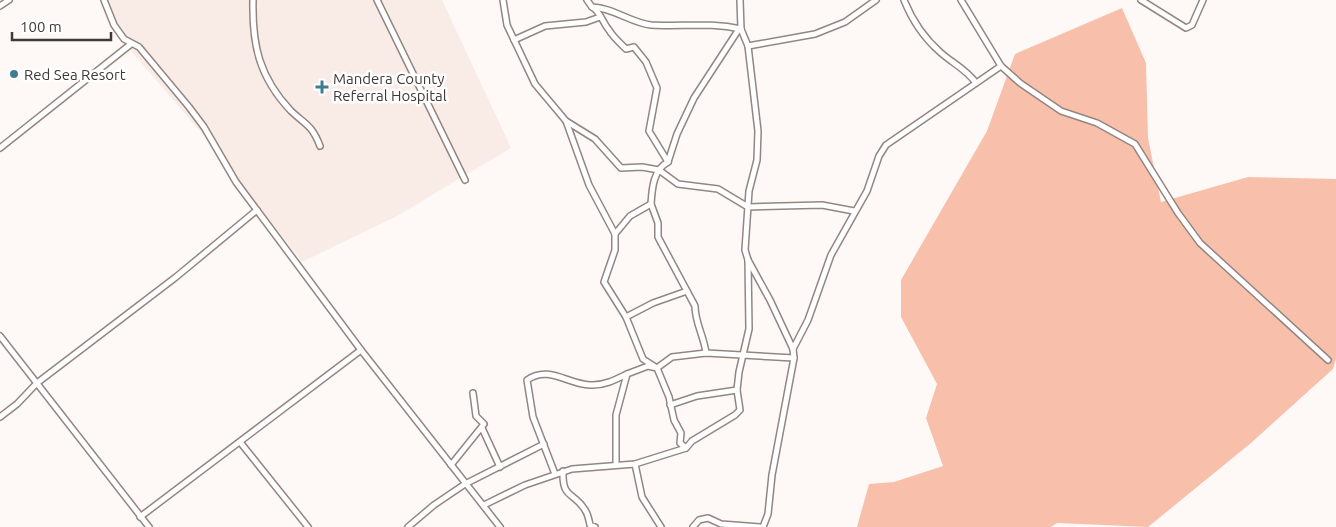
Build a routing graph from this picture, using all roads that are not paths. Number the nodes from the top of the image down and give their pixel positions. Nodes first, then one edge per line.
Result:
1 (9, 0) edge
2 (104, 0) edge
3 (253, 0) edge
4 (377, 0) edge
5 (503, 0) edge
6 (587, 0) edge
7 (740, 0) edge
8 (876, 0) edge
9 (904, 0) edge
10 (961, 0) edge
11 (1142, 0) edge
12 (1203, 0) edge
13 (0, 6) edge
14 (592, 7) junction
15 (600, 17) junction
16 (740, 29) junction
17 (514, 40) junction
18 (131, 44) junction
19 (748, 46) junction
20 (1001, 66) junction
21 (976, 83) junction
22 (566, 121) junction
23 (320, 146) dead end
24 (0, 148) edge
25 (668, 162) junction
26 (659, 170) junction
27 (465, 180) dead end
28 (651, 204) junction
29 (748, 206) junction
30 (257, 210) junction
31 (854, 211) junction
32 (615, 234) junction
33 (748, 260) junction
34 (687, 291) junction
35 (626, 317) junction
36 (0, 336) edge
37 (793, 349) junction
38 (361, 350) junction
39 (706, 352) junction
40 (743, 356) junction
41 (794, 358) junction
42 (1328, 360) dead end
43 (657, 368) junction
44 (627, 374) junction
45 (37, 383) junction
46 (737, 390) junction
47 (473, 393) dead end
48 (670, 405) junction
49 (0, 417) edge
50 (482, 428) junction
51 (240, 442) junction
52 (544, 444) junction
53 (686, 448) junction
54 (616, 464) junction
55 (635, 464) junction
56 (451, 465) junction
57 (500, 467) junction
58 (563, 471) junction
59 (556, 474) junction
60 (465, 484) junction
61 (484, 505) junction
62 (140, 517) junction
63 (149, 527) edge
64 (308, 527) edge
65 (408, 527) edge
66 (500, 527) edge
67 (595, 527) edge
68 (661, 527) edge
69 (693, 527) edge
70 (760, 527) edge
71 (763, 527) edge

1 - 13 street
2 - 18 street
3 - 23 street
4 - 27 street
5 - 17 street
6 - 14 street
7 - 16 street
8 - 19 street
9 - 21 street
10 - 20 street
11 - 12 street
14 - 15 street
14 - 16 street
15 - 17 street
15 - 25 street
16 - 19 street
16 - 25 street
17 - 22 street
18 - 24 street
18 - 30 street
19 - 29 street
20 - 21 street
20 - 42 street
21 - 31 street
22 - 26 street
22 - 32 street
25 - 26 street
26 - 28 street
26 - 29 street
28 - 32 street
28 - 34 street
29 - 31 street
29 - 33 street
30 - 38 street
30 - 45 street
31 - 37 street
32 - 35 street
33 - 37 street
33 - 40 street
34 - 35 street
34 - 39 street
35 - 43 street
36 - 45 street
37 - 41 street
38 - 51 street
38 - 56 street
39 - 40 street
39 - 43 street
40 - 41 street
40 - 46 street
41 - 71 street
43 - 44 street
43 - 48 street
44 - 52 street
44 - 54 street
45 - 49 street
45 - 62 street
46 - 48 street
46 - 53 street
47 - 50 street
48 - 53 street
50 - 56 street
50 - 57 street
51 - 62 street
51 - 64 street
52 - 57 street
52 - 59 street
53 - 55 street
54 - 55 street
54 - 58 street
55 - 68 street
56 - 60 street
57 - 60 street
58 - 59 street
58 - 67 street
59 - 61 street
60 - 61 street
60 - 65 street
61 - 66 street
62 - 63 street
69 - 70 street

